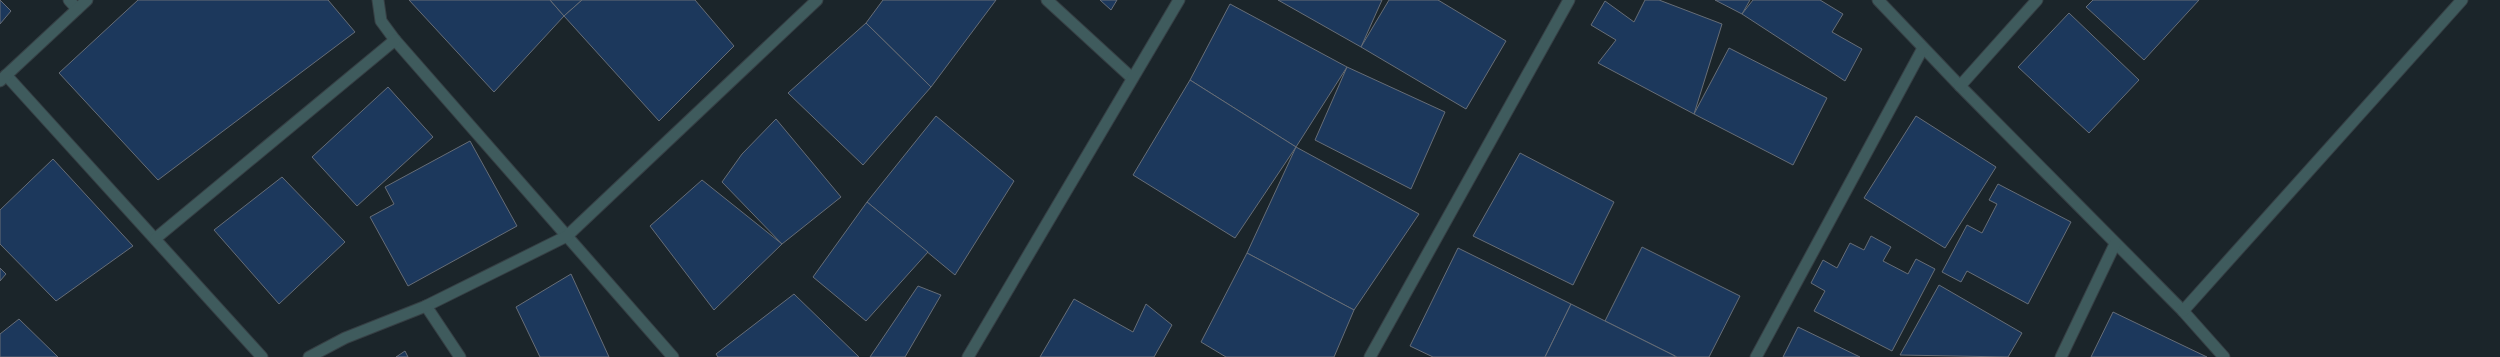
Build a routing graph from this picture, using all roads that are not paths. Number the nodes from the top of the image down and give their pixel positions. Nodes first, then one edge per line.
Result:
1 (69, 0) edge
2 (87, 0) edge
3 (378, 0) edge
4 (817, 0) edge
5 (1047, 0) edge
6 (1179, 0) edge
7 (1569, 0) edge
8 (1878, 0) edge
9 (2038, 0) edge
10 (2462, 0) edge
11 (77, 9) junction
12 (395, 40) junction
13 (1923, 48) junction
14 (3, 78) edge
15 (1132, 78) junction
16 (1960, 86) junction
17 (567, 236) junction
18 (156, 238) junction
19 (2115, 244) junction
20 (426, 306) junction
21 (2183, 311) junction
22 (262, 357) edge
23 (309, 357) edge
24 (460, 357) edge
25 (673, 357) edge
26 (968, 357) edge
27 (1370, 357) edge
28 (1756, 357) edge
29 (2061, 357) edge
30 (2224, 357) edge

1 - 11 street
2 - 11 street
3 - 12 street
4 - 17 street
5 - 15 street
6 - 15 street
7 - 27 street
8 - 13 street
9 - 16 street
10 - 21 street
11 - 14 street
12 - 17 street
12 - 18 street
13 - 16 street
13 - 28 street
14 - 18 street
15 - 26 street
16 - 19 street
17 - 20 street
17 - 25 street
18 - 22 street
19 - 21 street
19 - 29 street
20 - 23 street
20 - 24 street
21 - 30 street

